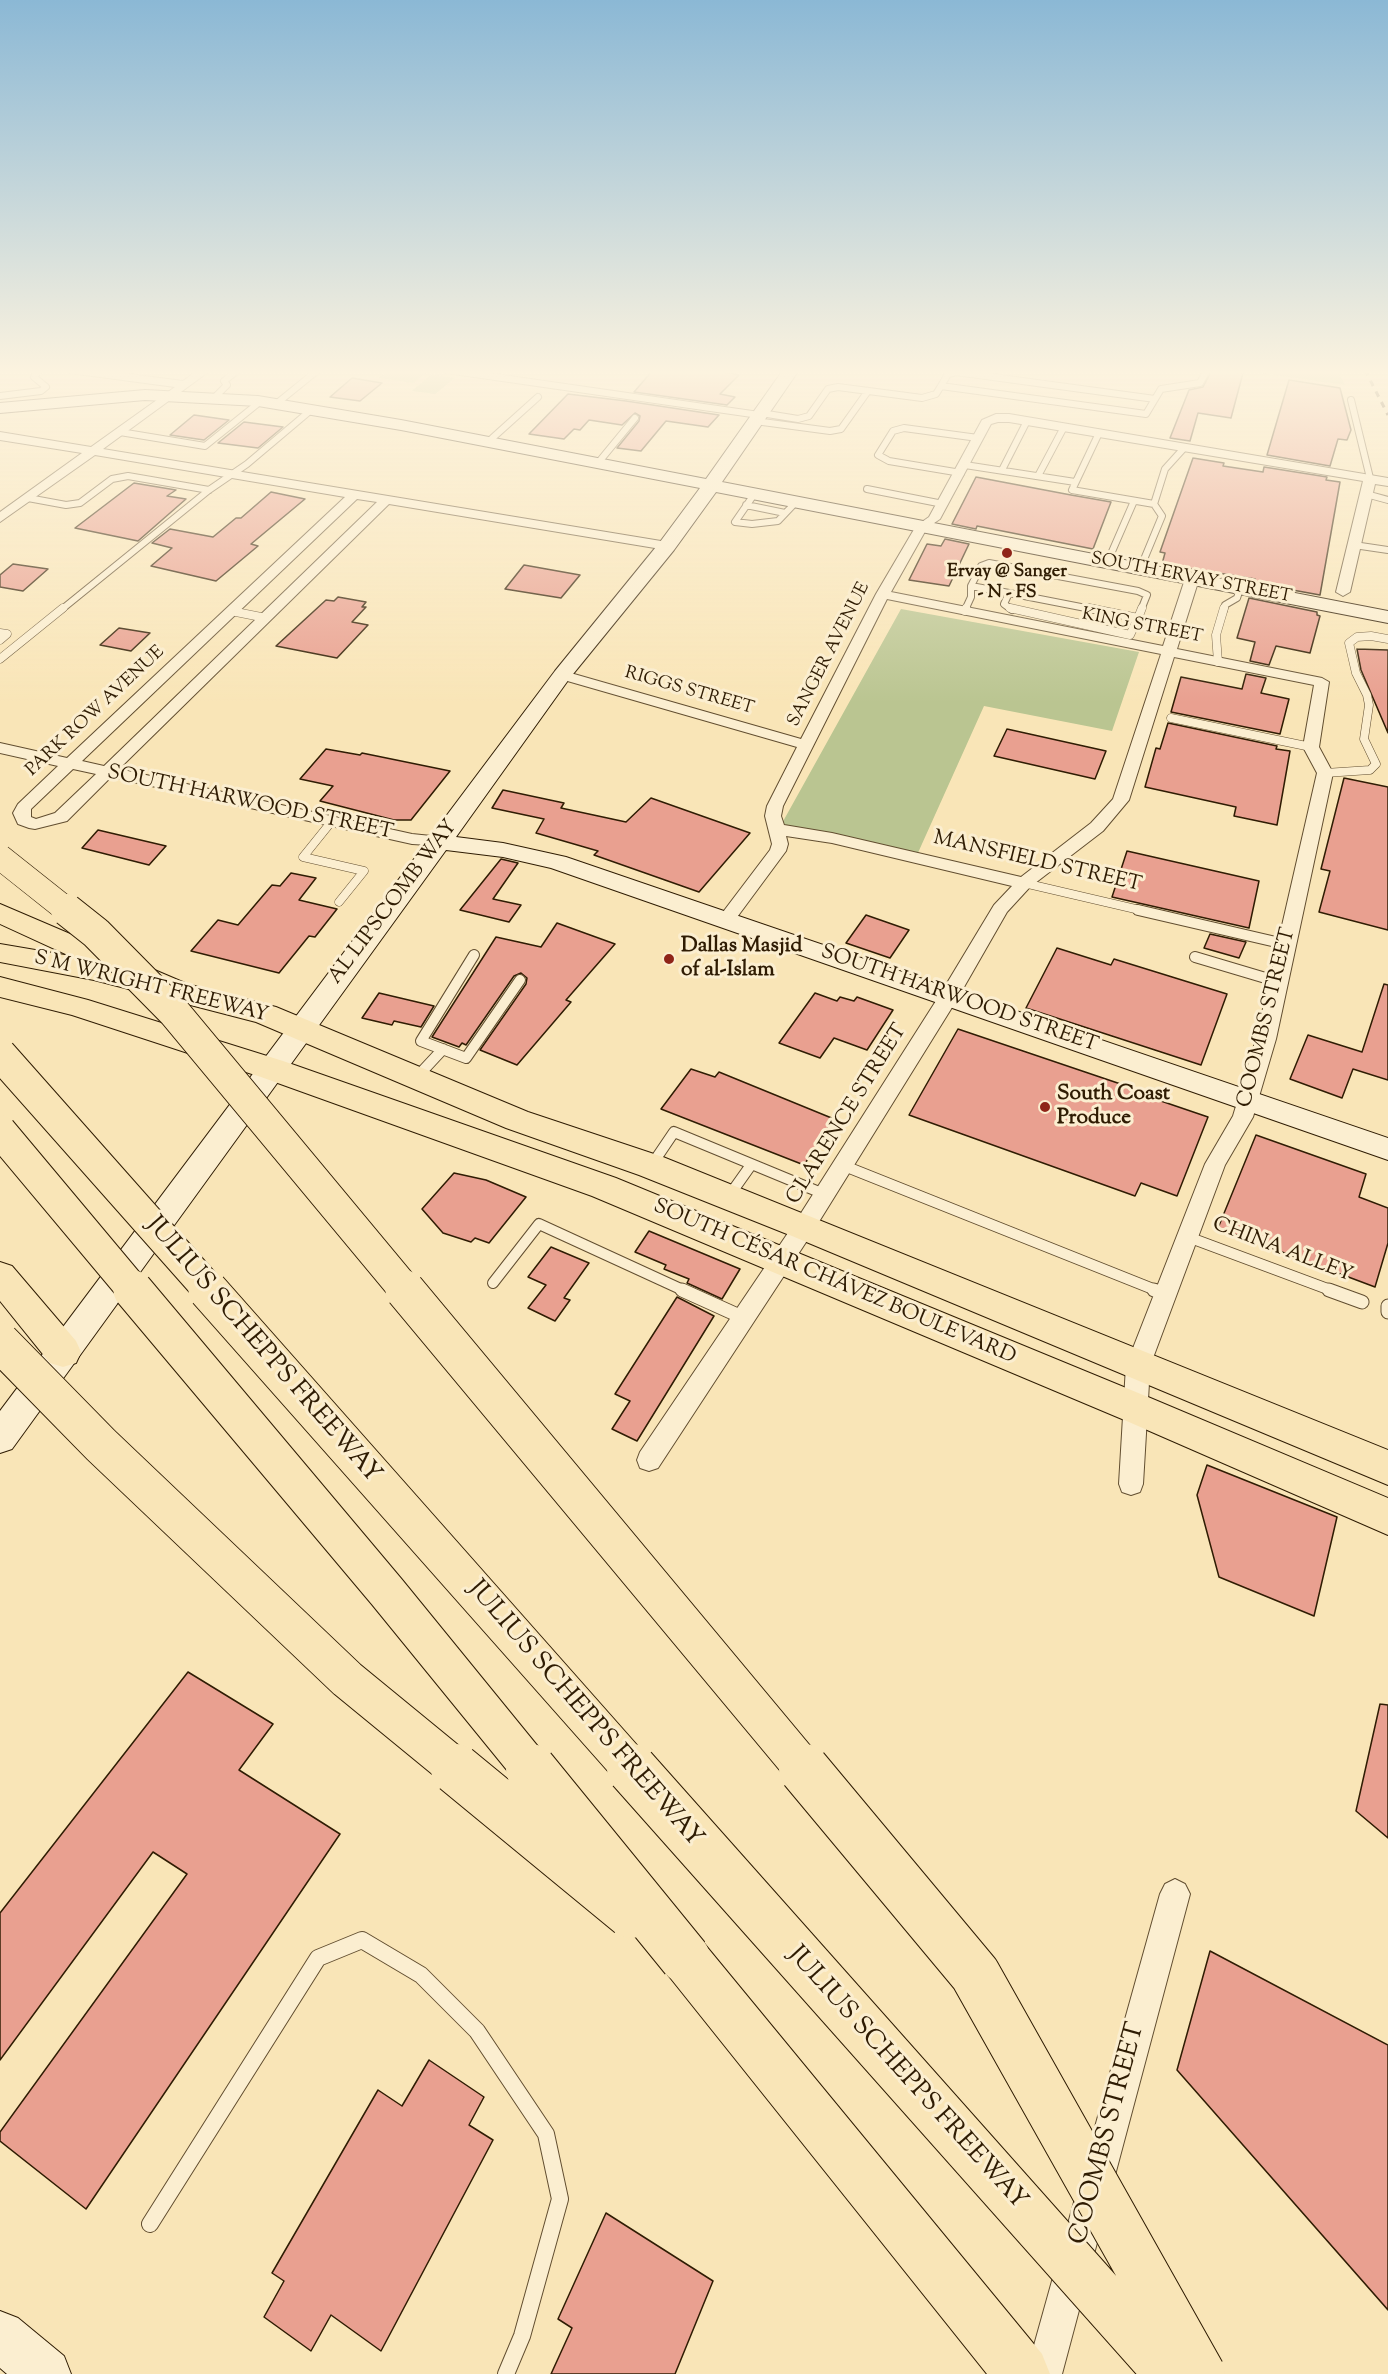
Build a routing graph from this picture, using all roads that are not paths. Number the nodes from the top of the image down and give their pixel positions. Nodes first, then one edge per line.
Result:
1 (52, 481) edge
2 (110, 481) edge
3 (156, 481) edge
4 (221, 481) edge
5 (278, 481) edge
6 (689, 481) edge
7 (714, 481) edge
8 (956, 481) edge
9 (1068, 481) edge
10 (1161, 481) edge
11 (1369, 481) edge
12 (1076, 482) joint
13 (711, 485) junction
14 (867, 489) dead end
15 (209, 490) junction
16 (355, 494) junction
17 (1366, 494) junction
18 (28, 498) junction
19 (387, 499) junction
20 (751, 499) junction
21 (1388, 500) edge
22 (1134, 501) junction
23 (943, 504) junction
24 (1154, 504) junction
25 (791, 507) junction
26 (0, 518) edge
27 (922, 526) junction
28 (1354, 545) junction
29 (667, 546) junction
30 (1388, 550) edge
31 (1107, 563) junction
32 (1140, 569) junction
33 (1192, 579) junction
34 (971, 586) junction
35 (1240, 589) junction
36 (1343, 592) dead end
37 (1009, 593) junction
38 (883, 594) junction
39 (964, 610) junction
40 (231, 611) junction
41 (1388, 617) edge
42 (266, 618) junction
43 (1138, 618) junction
44 (0, 633) edge
45 (1388, 639) edge
46 (0, 640) edge
47 (1167, 652) junction
48 (0, 659) edge
49 (1218, 662) junction
50 (562, 675) junction
51 (1171, 718) dead end
52 (806, 745) junction
53 (1311, 747) junction
54 (0, 748) edge
55 (70, 764) junction
56 (107, 772) junction
57 (1325, 773) junction
58 (332, 821) junction
59 (775, 829) junction
60 (441, 842) junction
61 (0, 857) edge
62 (1024, 883) junction
63 (339, 902) dead end
64 (0, 913) edge
65 (726, 920) junction
66 (1288, 942) junction
67 (0, 953) edge
68 (474, 955) dead end
69 (1195, 957) dead end
70 (520, 981) dead end
71 (1279, 982) junction
72 (0, 987) edge
73 (182, 993) junction
74 (949, 996) junction
75 (301, 1028) junction
76 (443, 1049) junction
77 (0, 1054) edge
78 (272, 1069) junction
79 (416, 1078) junction
80 (1247, 1100) junction
81 (0, 1131) edge
82 (1388, 1149) edge
83 (751, 1165) junction
84 (842, 1165) junction
85 (651, 1166) junction
86 (824, 1194) junction
87 (728, 1197) junction
88 (804, 1227) junction
89 (1188, 1237) junction
90 (781, 1261) junction
91 (0, 1276) edge
92 (494, 1283) dead end
93 (1165, 1294) junction
94 (1362, 1302) dead end
95 (1388, 1306) edge
96 (1388, 1312) edge
97 (744, 1318) junction
98 (0, 1342) edge
99 (63, 1352) junction
100 (1138, 1366) junction
101 (1135, 1407) junction
102 (0, 1438) edge
103 (649, 1460) dead end
104 (1388, 1468) edge
105 (1131, 1484) dead end
106 (1388, 1516) edge
107 (1175, 1894) dead end
108 (686, 1958) junction
109 (150, 2224) dead end
110 (0, 2336) edge
111 (46, 2374) edge
112 (506, 2374) edge
113 (1023, 2374) edge
114 (1044, 2374) edge
115 (1170, 2374) edge
116 (1200, 2374) edge

1 - 18 street
2 - 18 lane
3 - 15 lane
4 - 15 lane
5 - 16 street
6 - 13 main road, SOUTH ERVAY STREET
7 - 13 main road, AL LIPSCOMB WAY
8 - 23 street, SANGER AVENUE
9 - 12 lane
10 - 24 lane
11 - 17 street
12 - 22 lane
13 - 20 main road, SOUTH ERVAY STREET
13 - 29 main road, AL LIPSCOMB WAY
14 - 23 lane
15 - 48 lane
16 - 19 street
16 - 40 street, PARK ROW AVENUE
17 - 21 lane
17 - 28 street
18 - 26 street
19 - 29 street
19 - 42 street, PARK ROW AVENUE
20 - 25 main road, SOUTH ERVAY STREET
20 - 25 lane
22 - 24 lane
22 - 31 lane
23 - 27 street, SANGER AVENUE
24 - 32 lane
25 - 27 main road, SOUTH ERVAY STREET
27 - 31 main road, SOUTH ERVAY STREET
27 - 38 street, SANGER AVENUE
28 - 30 lane
28 - 36 street
29 - 50 main road, AL LIPSCOMB WAY
31 - 32 main road, SOUTH ERVAY STREET
32 - 33 main road, SOUTH ERVAY STREET
33 - 35 main road, SOUTH ERVAY STREET
33 - 47 street, CLARENCE STREET
34 - 37 lane
34 - 39 lane
34 - 43 lane
35 - 41 main road, SOUTH ERVAY STREET
35 - 49 lane
37 - 43 lane
37 - 43 lane
38 - 39 street, KING STREET
38 - 52 street, SANGER AVENUE
39 - 47 street, KING STREET
40 - 42 lane
40 - 55 street, PARK ROW AVENUE
42 - 56 street, PARK ROW AVENUE
44 - 46 lane
45 - 57 lane
47 - 49 street, KING STREET
47 - 62 street, CLARENCE STREET
49 - 53 street, KING STREET
50 - 52 street, RIGGS STREET
50 - 60 main road, AL LIPSCOMB WAY
51 - 53 lane
52 - 59 street, SANGER AVENUE
53 - 57 street
54 - 55 street, SOUTH HARWOOD STREET
55 - 56 street, SOUTH HARWOOD STREET
55 - 56 street, PARK ROW AVENUE
56 - 58 street, SOUTH HARWOOD STREET
57 - 66 street, COOMBS STREET
58 - 60 street, SOUTH HARWOOD STREET
58 - 63 lane
59 - 62 street, MANSFIELD STREET
59 - 65 street, SANGER AVENUE
60 - 65 main road, SOUTH HARWOOD STREET
60 - 75 main road, AL LIPSCOMB WAY
61 - 116 main road, bridge
62 - 66 lane, MANSFIELD STREET
62 - 74 street, CLARENCE STREET
64 - 73 main road
65 - 74 main road, SOUTH HARWOOD STREET
66 - 71 street, COOMBS STREET
67 - 73 main road, S M WRIGHT FREEWAY
68 - 76 lane
69 - 71 lane
70 - 76 lane
71 - 80 street, COOMBS STREET
72 - 78 main road, S M WRIGHT FREEWAY
73 - 75 main road, S M WRIGHT FREEWAY
74 - 80 main road, SOUTH HARWOOD STREET
74 - 84 street, CLARENCE STREET
75 - 78 main road, AL LIPSCOMB WAY
75 - 79 main road, SOUTH CÉSAR CHÁVEZ BOULEVARD
76 - 79 lane
77 - 115 main road, JULIUS SCHEPPS FREEWAY, bridge
78 - 90 main road, SOUTH CÉSAR CHÁVEZ BOULEVARD
78 - 99 main road, AL LIPSCOMB WAY
79 - 85 main road, SOUTH CÉSAR CHÁVEZ BOULEVARD
80 - 82 main road, SOUTH HARWOOD STREET
80 - 89 street, COOMBS STREET
81 - 108 main road, bridge
83 - 85 lane
83 - 86 lane
83 - 87 lane
84 - 86 street, CLARENCE STREET
84 - 93 lane
85 - 87 main road, SOUTH CÉSAR CHÁVEZ BOULEVARD
86 - 88 street, CLARENCE STREET
87 - 88 main road, SOUTH CÉSAR CHÁVEZ BOULEVARD
88 - 90 street, CLARENCE STREET
88 - 100 main road, SOUTH CÉSAR CHÁVEZ BOULEVARD
89 - 93 street, COOMBS STREET
89 - 94 lane, CHINA ALLEY
90 - 97 street, CLARENCE STREET
90 - 101 main road, SOUTH CÉSAR CHÁVEZ BOULEVARD
91 - 99 main road
92 - 97 lane
93 - 100 street, COOMBS STREET
95 - 96 lane
97 - 103 street, CLARENCE STREET
98 - 108 main road, bridge
99 - 102 main road, AL LIPSCOMB WAY
100 - 101 street, COOMBS STREET
100 - 104 main road, SOUTH CÉSAR CHÁVEZ BOULEVARD
101 - 105 street, COOMBS STREET
101 - 106 main road, SOUTH CÉSAR CHÁVEZ BOULEVARD
107 - 114 street, COOMBS STREET
108 - 113 main road
109 - 112 lane
110 - 111 main road

